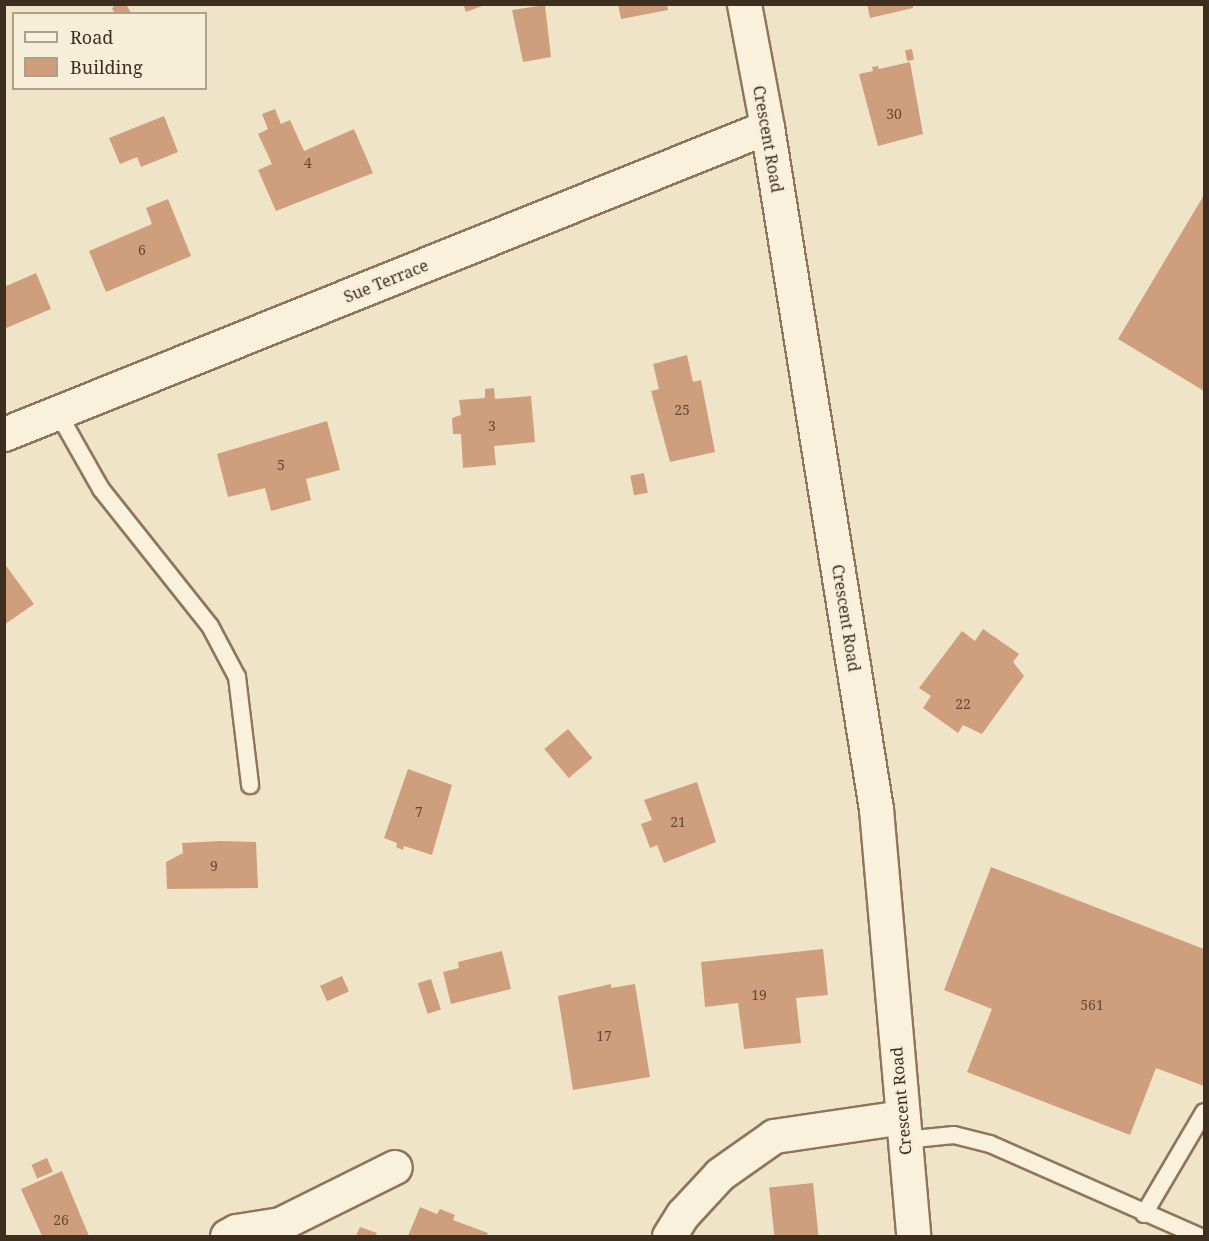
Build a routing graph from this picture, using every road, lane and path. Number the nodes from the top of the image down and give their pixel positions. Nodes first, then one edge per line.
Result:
1 (744, 4) edge
2 (767, 127) junction
3 (58, 413) junction
4 (4, 434) edge
5 (250, 785) dead end
6 (1204, 1112) edge
7 (904, 1128) junction
8 (394, 1167) dead end
9 (1144, 1214) junction
10 (278, 1230) edge
11 (227, 1236) edge
12 (669, 1236) edge
13 (913, 1236) edge
14 (1199, 1236) edge

1 - 2 street, Crescent Road
2 - 3 street, Sue Terrace
2 - 7 street, Crescent Road
3 - 4 street, Sue Terrace
3 - 5 lane
6 - 9 lane
7 - 9 lane
7 - 12 street
7 - 13 street, Crescent Road
8 - 10 street
9 - 14 lane
10 - 11 street

